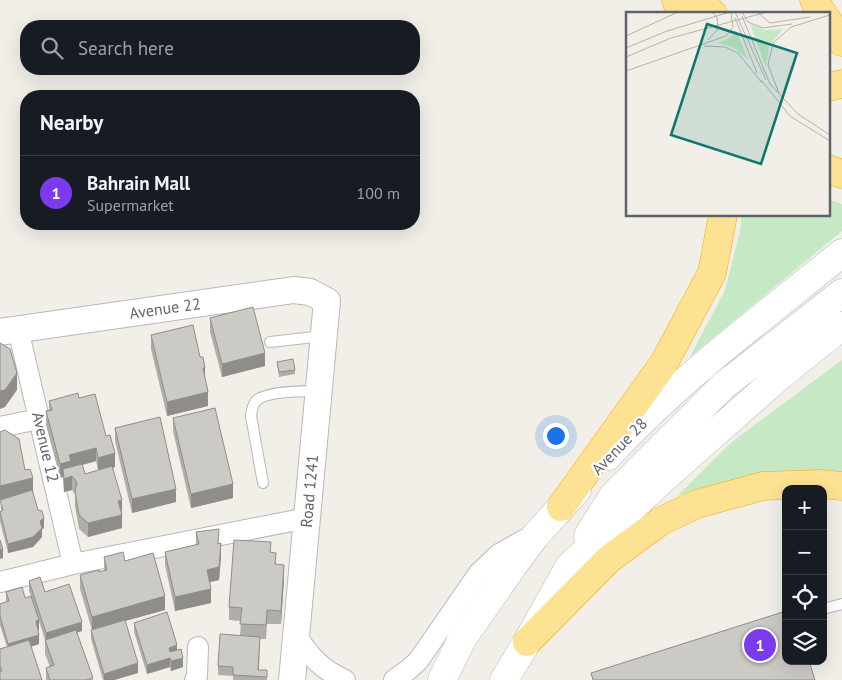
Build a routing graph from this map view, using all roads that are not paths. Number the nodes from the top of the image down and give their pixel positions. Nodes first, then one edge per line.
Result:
1 (676, 0) edge
2 (687, 0) edge
3 (699, 0) edge
4 (814, 0) edge
5 (680, 12) edge
6 (695, 12) edge
7 (711, 12) edge
8 (822, 12) edge
9 (830, 24) edge
10 (842, 42) edge
11 (830, 170) edge
12 (842, 174) edge
13 (723, 216) edge
14 (842, 253) edge
15 (842, 293) edge
16 (327, 301) joint
17 (842, 326) edge
18 (9, 330) edge
19 (324, 336) junction
20 (270, 342) dead end
21 (319, 390) junction
22 (39, 418) junction
23 (0, 427) edge
24 (264, 483) dead end
25 (842, 486) edge
26 (561, 507) junction
27 (307, 518) junction
28 (536, 535) junction
29 (73, 564) junction
30 (569, 567) junction
31 (0, 582) edge
32 (842, 604) edge
33 (827, 608) edge
34 (296, 634) junction
35 (528, 642) junction
36 (198, 647) dead end
37 (196, 680) edge
38 (292, 680) edge
39 (345, 680) edge
40 (394, 680) edge
41 (442, 680) edge
42 (504, 680) edge

1 - 5 highway
2 - 6 highway
3 - 7 highway
4 - 8 highway
9 - 10 highway
11 - 12 highway
13 - 26 highway
14 - 26 main road, Avenue 28
15 - 30 main road
16 - 18 street, Avenue 22
16 - 19 street, Road 1241
17 - 30 main road
18 - 22 street, Avenue 12
19 - 20 lane
19 - 21 street, Road 1241
21 - 24 lane
21 - 27 street, Road 1241
22 - 23 street
22 - 29 street, Avenue 12
25 - 35 highway
26 - 28 main road, Avenue 28
27 - 29 street
27 - 34 street, Road 1241
28 - 40 street
28 - 41 main road, Avenue 28
29 - 31 street
30 - 35 main road
32 - 33 lane
34 - 38 street, Road 1241
34 - 39 street
35 - 42 main road
36 - 37 street

